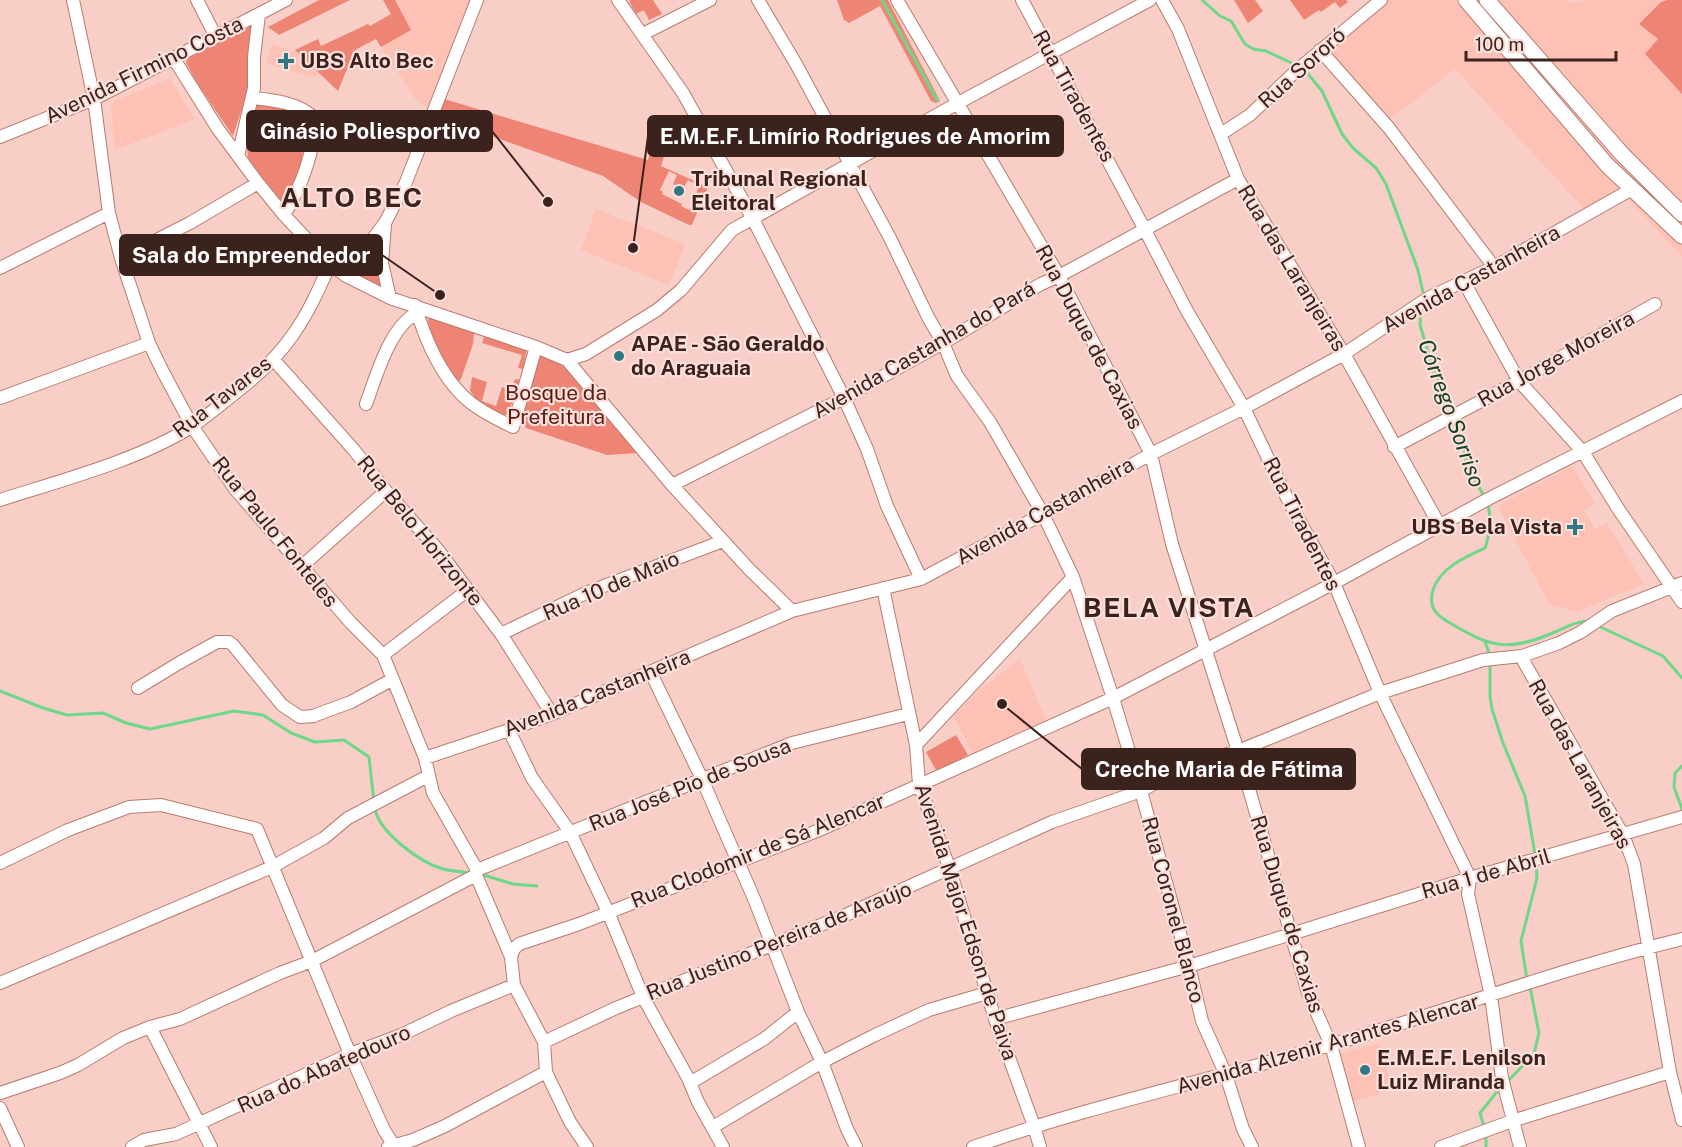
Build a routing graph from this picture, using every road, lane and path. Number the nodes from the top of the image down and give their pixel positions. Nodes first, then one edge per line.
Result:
1 (73, 0) edge
2 (196, 0) edge
3 (286, 0) edge
4 (477, 0) edge
5 (618, 0) edge
6 (710, 0) edge
7 (758, 0) edge
8 (897, 0) edge
9 (1022, 0) edge
10 (1150, 0) edge
11 (1162, 0) edge
12 (1381, 0) edge
13 (1466, 0) edge
14 (1487, 0) edge
15 (259, 14) junction
16 (643, 34) junction
17 (216, 37) junction
18 (1320, 50) junction
19 (1049, 53) junction
20 (174, 59) junction
21 (253, 98) junction
22 (94, 99) junction
23 (958, 103) junction
24 (1221, 134) junction
25 (0, 137) edge
26 (238, 156) junction
27 (850, 164) junction
28 (1238, 180) junction
29 (258, 183) junction
30 (1632, 189) junction
31 (109, 213) junction
32 (1682, 214) edge
33 (284, 215) junction
34 (753, 219) junction
35 (386, 220) junction
36 (1145, 230) junction
37 (1682, 236) edge
38 (121, 258) junction
39 (330, 264) junction
40 (1494, 267) junction
41 (0, 268) edge
42 (346, 276) junction
43 (1059, 276) junction
44 (1464, 282) junction
45 (390, 298) junction
46 (1654, 304) dead end
47 (416, 309) junction
48 (149, 343) junction
49 (943, 343) junction
50 (536, 347) junction
51 (1344, 354) junction
52 (273, 359) junction
53 (567, 360) junction
54 (1519, 381) junction
55 (0, 398) edge
56 (844, 398) junction
57 (1682, 401) edge
58 (366, 404) dead end
59 (1244, 408) junction
60 (192, 426) junction
61 (1394, 447) junction
62 (1583, 452) junction
63 (1150, 454) junction
64 (672, 485) junction
65 (386, 491) junction
66 (0, 500) edge
67 (1043, 514) junction
68 (1440, 526) junction
69 (723, 541) junction
70 (301, 567) junction
71 (1073, 578) junction
72 (921, 579) junction
73 (1334, 583) junction
74 (1677, 585) edge
75 (883, 588) junction
76 (468, 590) junction
77 (1682, 602) edge
78 (792, 611) junction
79 (501, 634) junction
80 (1207, 649) junction
81 (383, 655) junction
82 (1522, 656) junction
83 (651, 673) junction
84 (393, 679) junction
85 (138, 688) dead end
86 (1380, 693) junction
87 (1113, 698) junction
88 (552, 714) junction
89 (908, 714) junction
90 (509, 730) junction
91 (916, 745) junction
92 (1238, 751) junction
93 (425, 758) junction
94 (428, 776) junction
95 (702, 779) junction
96 (919, 784) junction
97 (1141, 791) junction
98 (1680, 818) edge
99 (570, 832) junction
100 (1623, 835) junction
101 (738, 861) junction
102 (0, 863) edge
103 (272, 867) junction
104 (950, 870) junction
105 (477, 873) junction
106 (1470, 878) junction
107 (608, 912) junction
108 (1292, 933) junction
109 (1682, 939) edge
110 (771, 944) junction
111 (1648, 947) junction
112 (511, 957) junction
113 (312, 961) junction
114 (1189, 966) junction
115 (0, 983) edge
116 (514, 985) junction
117 (987, 993) junction
118 (1491, 996) junction
119 (643, 997) junction
120 (798, 1012) junction
121 (995, 1019) junction
122 (150, 1027) junction
123 (544, 1042) junction
124 (1331, 1045) junction
125 (350, 1054) junction
126 (822, 1062) junction
127 (546, 1072) junction
128 (1670, 1072) junction
129 (1226, 1075) junction
130 (690, 1083) junction
131 (0, 1093) edge
132 (0, 1108) edge
133 (1682, 1120) edge
134 (1512, 1121) junction
135 (200, 1124) junction
136 (1034, 1126) junction
137 (713, 1127) junction
138 (391, 1146) edge
139 (18, 1147) edge
140 (132, 1147) edge
141 (211, 1147) edge
142 (587, 1147) edge
143 (723, 1147) edge
144 (856, 1147) edge
145 (973, 1147) edge
146 (1040, 1147) edge
147 (1251, 1147) edge
148 (1359, 1147) edge
149 (1441, 1147) edge
150 (1520, 1147) edge

1 - 22 street, Rua Paulo Fonteles
2 - 17 street
3 - 15 street, Avenida Firmino Costa
4 - 35 street
5 - 16 street
6 - 16 street
7 - 27 street, Rua Coronel Blanco
8 - 23 street, Rua Duque de Caxias
9 - 19 street, Rua Tiradentes
10 - 19 street
11 - 24 street, Rua das Laranjeiras
12 - 18 street, Rua Sororó
13 - 30 main road
14 - 32 main road
15 - 17 street, Avenida Firmino Costa
15 - 21 street
16 - 34 street
17 - 20 street, Avenida Firmino Costa
18 - 24 street, Rua Sororó
18 - 40 street
19 - 23 street
19 - 36 street, Rua Tiradentes
20 - 22 street, Avenida Firmino Costa
20 - 26 street
21 - 26 street
21 - 33 street
22 - 25 street, Avenida Firmino Costa
22 - 31 street, Rua Paulo Fonteles
23 - 27 street
23 - 43 street, Rua Duque de Caxias
24 - 28 street, Rua das Laranjeiras
26 - 29 street
27 - 34 street
27 - 49 street, Rua Coronel Blanco
28 - 36 street, Avenida Castanha do Pará
28 - 51 street, Rua das Laranjeiras
29 - 33 street
29 - 38 street
30 - 37 main road
30 - 40 street, Avenida Castanheira
31 - 38 street, Rua Paulo Fonteles
31 - 41 street
33 - 39 street
34 - 53 street
34 - 56 street
35 - 42 street
35 - 45 street
36 - 43 street, Avenida Castanha do Pará
36 - 59 street, Rua Tiradentes
38 - 48 street, Rua Paulo Fonteles
39 - 42 street
39 - 52 street, Rua Tavares
40 - 44 street, Avenida Castanheira
42 - 45 street
43 - 49 street, Avenida Castanha do Pará
43 - 63 street, Rua Duque de Caxias
44 - 51 street, Avenida Castanheira
44 - 54 street
45 - 47 street
46 - 54 street, Rua Jorge Moreira
47 - 50 street
47 - 50 street
47 - 58 street
48 - 55 street
48 - 60 street, Rua Paulo Fonteles
49 - 56 street, Avenida Castanha do Pará
49 - 67 street, Rua Coronel Blanco
50 - 53 street
51 - 59 street, Avenida Castanheira
51 - 61 street, Rua das Laranjeiras
52 - 60 street, Rua Tavares
52 - 65 street, Rua Belo Horizonte
53 - 64 street
54 - 61 street, Rua Jorge Moreira
54 - 62 street
56 - 64 street, Avenida Castanha do Pará
56 - 72 street
57 - 62 street, Rua Clodomir de Sá Alencar
59 - 63 street, Avenida Castanheira
59 - 73 street, Rua Tiradentes
60 - 66 street, Rua Tavares
60 - 70 street, Rua Paulo Fonteles
61 - 68 street, Rua das Laranjeiras
62 - 68 street, Rua Clodomir de Sá Alencar
62 - 74 street
63 - 67 street, Avenida Castanheira
63 - 80 street, Rua Duque de Caxias
64 - 69 street
65 - 70 street
65 - 76 street, Rua Belo Horizonte
67 - 71 street, Rua Coronel Blanco
67 - 72 street, Avenida Castanheira
68 - 73 street, Rua Clodomir de Sá Alencar
69 - 78 street
69 - 79 street, Rua 10 de Maio
70 - 81 street, Rua Paulo Fonteles
71 - 87 street, Rua Coronel Blanco
71 - 91 street
72 - 75 street, Avenida Castanheira
73 - 80 street, Rua Clodomir de Sá Alencar
73 - 86 street, Rua Tiradentes
74 - 77 street
74 - 82 street, Rua Justino Pereira de Araújo
75 - 78 street, Avenida Castanheira
75 - 89 street, Avenida Major Edson de Paiva
76 - 79 street, Rua Belo Horizonte
76 - 81 street
78 - 83 street, Avenida Castanheira
79 - 88 street, Rua Belo Horizonte
80 - 87 street, Rua Clodomir de Sá Alencar
80 - 92 street, Rua Duque de Caxias
81 - 84 street, Rua Paulo Fonteles
82 - 86 street, Rua Justino Pereira de Araújo
82 - 100 street, Rua das Laranjeiras
83 - 88 street, Avenida Castanheira
83 - 95 street
84 - 85 street
84 - 93 street, Rua Paulo Fonteles
86 - 92 street, Rua Justino Pereira de Araújo
86 - 106 street, Rua Tiradentes
87 - 96 street, Rua Clodomir de Sá Alencar
87 - 97 street, Rua Coronel Blanco
88 - 90 street, Avenida Castanheira
89 - 91 street, Avenida Major Edson de Paiva
89 - 95 street, Rua José Pio de Sousa
90 - 93 street, Avenida Castanheira
90 - 99 street
91 - 96 street, Avenida Major Edson de Paiva
92 - 97 street, Rua Justino Pereira de Araújo
92 - 108 street, Rua Duque de Caxias
93 - 94 street, Rua Paulo Fonteles
94 - 103 street
94 - 105 street, Rua Paulo Fonteles
95 - 99 street, Rua José Pio de Sousa
95 - 101 street
96 - 101 street, Rua Clodomir de Sá Alencar
96 - 104 street, Avenida Major Edson de Paiva
97 - 104 street, Rua Justino Pereira de Araújo
97 - 114 street, Rua Coronel Blanco
98 - 100 street, Rua 1 de Abril
99 - 105 street, Rua José Pio de Sousa
99 - 107 street
100 - 106 street, Rua 1 de Abril
100 - 111 street, Rua das Laranjeiras
101 - 107 street, Rua Clodomir de Sá Alencar
101 - 110 street
102 - 103 street
103 - 113 street
103 - 115 street
104 - 110 street, Rua Justino Pereira de Araújo
104 - 117 street, Avenida Major Edson de Paiva
105 - 112 street, Rua Paulo Fonteles
105 - 113 street, Rua José Pio de Sousa
106 - 108 street, Rua 1 de Abril
106 - 118 street, Rua Tiradentes
107 - 112 street, Rua Clodomir de Sá Alencar
107 - 119 street
108 - 114 street, Rua 1 de Abril
108 - 124 street, Rua Duque de Caxias
109 - 111 street, Avenida Alzenir Arantes Alencar
110 - 119 street, Rua Justino Pereira de Araújo
110 - 120 street
111 - 118 street, Avenida Alzenir Arantes Alencar
111 - 128 street, Rua das Laranjeiras
112 - 116 street
113 - 122 street, Rua José Pio de Sousa
113 - 125 street
114 - 121 street, Rua 1 de Abril
114 - 129 street, Rua Coronel Blanco
116 - 123 street
116 - 125 street, Rua do Abatedouro
117 - 121 street, Avenida Major Edson de Paiva
117 - 126 street
118 - 124 street, Avenida Alzenir Arantes Alencar
118 - 134 street, Rua Tiradentes
119 - 123 street, Rua Justino Pereira de Araújo
119 - 130 street
120 - 126 street
120 - 130 street
121 - 136 street, Avenida Major Edson de Paiva
122 - 131 street, Rua José Pio de Sousa
122 - 135 street
123 - 127 street
124 - 129 street, Avenida Alzenir Arantes Alencar
124 - 148 street, Rua Duque de Caxias
125 - 135 street, Rua do Abatedouro
125 - 138 street
126 - 137 street
126 - 144 street
127 - 138 street
127 - 142 street
128 - 133 street, Rua das Laranjeiras
128 - 134 street
129 - 136 street, Avenida Alzenir Arantes Alencar
129 - 147 street, Rua Coronel Blanco
130 - 137 street
132 - 139 street
134 - 149 street
134 - 150 street
135 - 140 street, Rua do Abatedouro
135 - 141 street
136 - 145 street, Avenida Alzenir Arantes Alencar
136 - 146 street, Avenida Major Edson de Paiva
137 - 143 street

